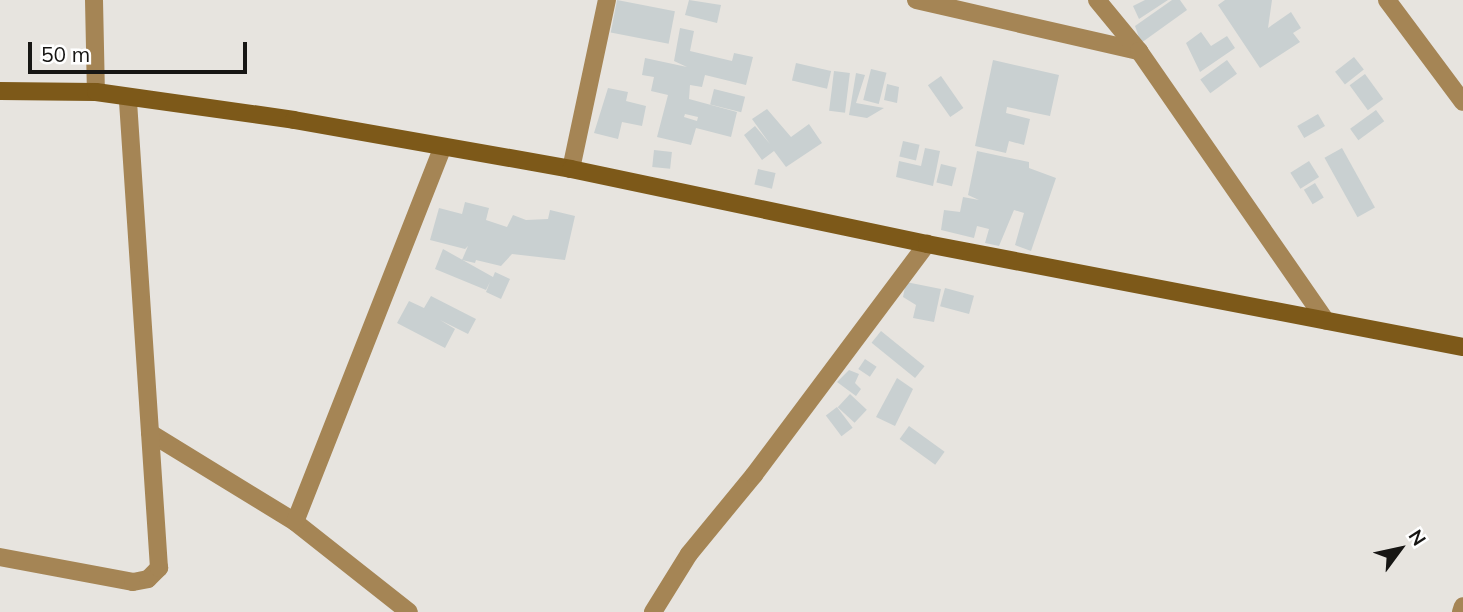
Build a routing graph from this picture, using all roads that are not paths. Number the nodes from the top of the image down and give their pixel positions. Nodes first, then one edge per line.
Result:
1 (94, 0) edge
2 (607, 0) edge
3 (916, 0) edge
4 (1097, 0) edge
5 (1387, 0) edge
6 (1139, 51) junction
7 (1458, 81) edge
8 (0, 91) edge
9 (96, 92) junction
10 (128, 97) junction
11 (1463, 102) edge
12 (442, 149) junction
13 (571, 169) junction
14 (928, 244) junction
15 (1326, 321) junction
16 (1463, 347) edge
17 (150, 433) junction
18 (295, 522) junction
19 (0, 557) edge
20 (1463, 606) edge
21 (409, 612) edge
22 (653, 612) edge
23 (1461, 612) edge

1 - 9 street
2 - 13 street
3 - 6 street
4 - 6 street
5 - 7 street
6 - 15 street
7 - 11 street
8 - 9 street
9 - 10 street
10 - 12 street
10 - 17 street
12 - 13 street
12 - 18 street
13 - 14 street
14 - 15 street
14 - 22 street
15 - 16 street
17 - 18 street
17 - 19 street
18 - 21 street
20 - 23 street

